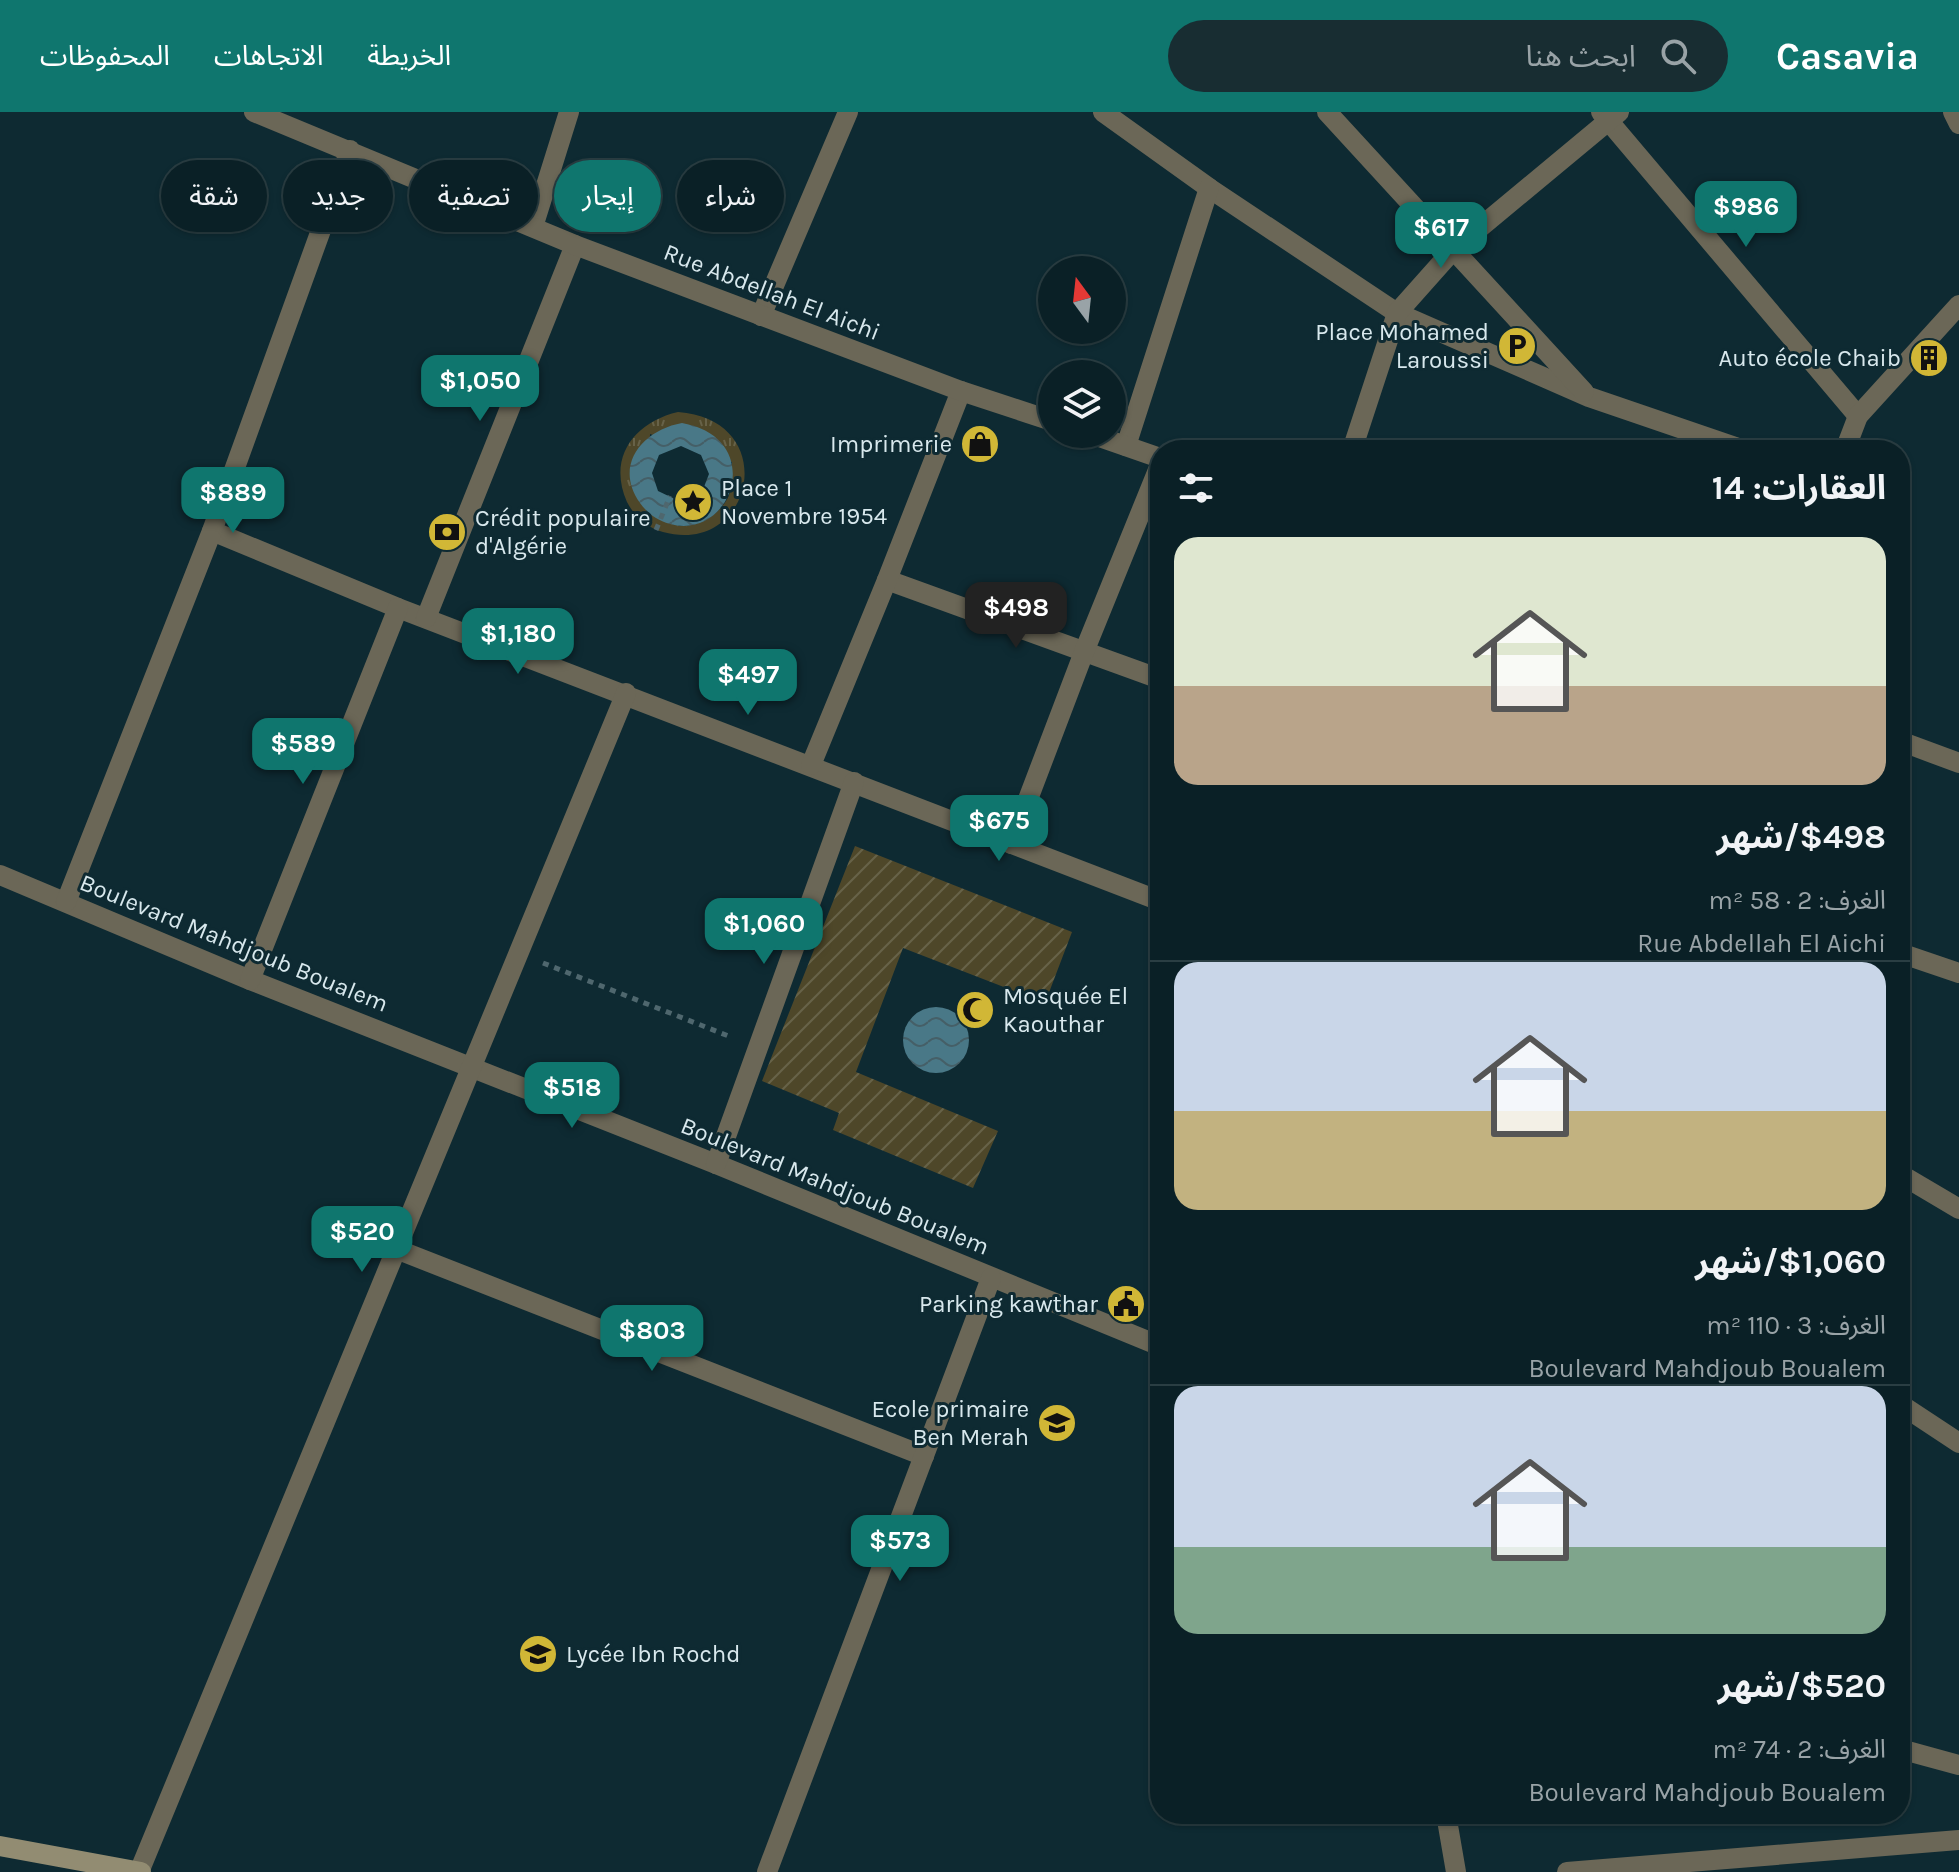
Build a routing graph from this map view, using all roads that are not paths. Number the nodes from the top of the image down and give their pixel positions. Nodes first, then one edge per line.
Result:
1 (254, 112) edge
2 (569, 112) edge
3 (848, 112) edge
4 (1103, 112) edge
5 (1327, 112) edge
6 (1953, 112) edge
7 (1609, 115) edge
8 (1959, 124) edge
9 (350, 150) junction
10 (409, 175) edge
11 (1209, 188) junction
12 (538, 211) edge
13 (538, 229) edge
14 (575, 245) junction
15 (1453, 250) junction
16 (1959, 305) edge
17 (1397, 313) junction
18 (761, 316) junction
19 (961, 391) junction
20 (1589, 397) junction
21 (1038, 416) edge
22 (1858, 416) junction
23 (1355, 440) edge
24 (1715, 440) edge
25 (1849, 440) edge
26 (1126, 446) joint
27 (1150, 454) edge
28 (1150, 490) edge
29 (212, 531) junction
30 (887, 580) junction
31 (398, 608) junction
32 (426, 618) junction
33 (1084, 652) junction
34 (1150, 675) edge
35 (626, 693) junction
36 (1910, 745) edge
37 (1959, 763) edge
38 (811, 765) junction
39 (854, 782) junction
40 (1011, 844) junction
41 (0, 875) edge
42 (1150, 897) edge
43 (66, 902) junction
44 (1910, 956) edge
45 (1959, 973) edge
46 (250, 980) junction
47 (472, 1067) junction
48 (716, 1164) junction
49 (1910, 1180) edge
50 (1959, 1209) edge
51 (396, 1249) junction
52 (991, 1278) junction
53 (1150, 1342) edge
54 (1910, 1411) edge
55 (1959, 1443) edge
56 (924, 1456) junction
57 (1910, 1752) edge
58 (1959, 1765) edge
59 (1448, 1824) edge
60 (1959, 1840) edge
61 (0, 1846) edge
62 (140, 1872) edge
63 (767, 1872) edge
64 (1456, 1872) edge
65 (1567, 1872) edge

1 - 9 street, Rue Abdellah El Aichi
2 - 12 street
3 - 18 street
4 - 11 street
5 - 15 street
6 - 8 street
7 - 15 street
7 - 22 street
9 - 10 street, Rue Abdellah El Aichi
9 - 29 street
11 - 17 street
11 - 26 street
13 - 14 street, Rue Abdellah El Aichi
14 - 18 street, Rue Abdellah El Aichi
14 - 32 street
15 - 17 street
15 - 20 street
16 - 22 street
17 - 20 street
17 - 23 street
18 - 19 street, Rue Abdellah El Aichi
19 - 21 street, Rue Abdellah El Aichi
19 - 30 street
20 - 24 street
22 - 25 street
26 - 27 street
28 - 33 street
29 - 31 street
29 - 43 street
30 - 33 street
30 - 38 street
31 - 32 street
31 - 46 street
32 - 35 street
33 - 34 street
33 - 40 street
35 - 38 street
35 - 47 street
36 - 37 street
38 - 39 street
39 - 40 street
39 - 48 street
40 - 42 street
41 - 43 street, Boulevard Mahdjoub Boualem
43 - 46 street, Boulevard Mahdjoub Boualem
44 - 45 street
46 - 47 street, Boulevard Mahdjoub Boualem
47 - 48 street, Boulevard Mahdjoub Boualem
47 - 51 street
48 - 52 street, Boulevard Mahdjoub Boualem
49 - 50 street
51 - 56 street
51 - 62 street
52 - 53 street, Boulevard Mahdjoub Boualem
52 - 56 street
54 - 55 street
56 - 63 street
57 - 58 street
59 - 64 street
60 - 65 street
61 - 62 main road

